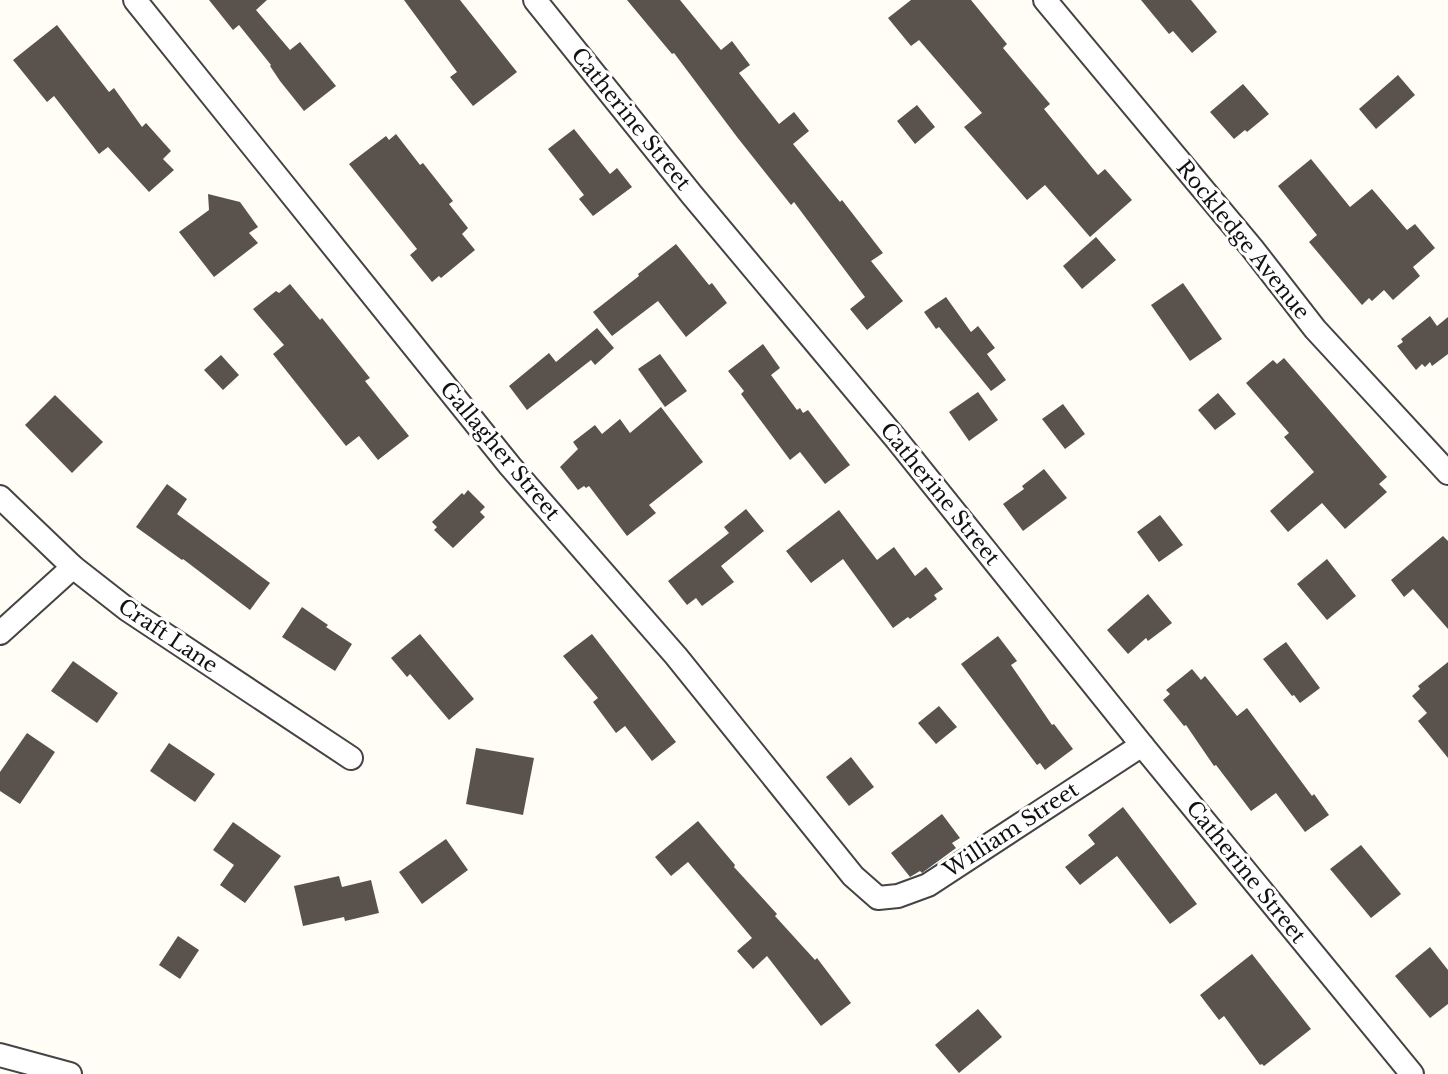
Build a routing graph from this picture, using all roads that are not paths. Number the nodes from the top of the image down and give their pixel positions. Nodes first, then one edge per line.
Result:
1 (135, 0) edge
2 (535, 0) edge
3 (1045, 0) edge
4 (1448, 473) edge
5 (0, 497) edge
6 (73, 567) junction
7 (0, 633) edge
8 (1142, 745) junction
9 (351, 758) dead end
10 (874, 895) joint
11 (0, 1055) edge
12 (70, 1074) edge
13 (1412, 1074) edge

1 - 10 street, Gallagher Street
2 - 8 street, Catherine Street
3 - 4 street, Rockledge Avenue
5 - 6 street, Craft Lane
6 - 7 street
6 - 9 street, Craft Lane
8 - 10 street, William Street
8 - 13 street, Catherine Street
11 - 12 street

